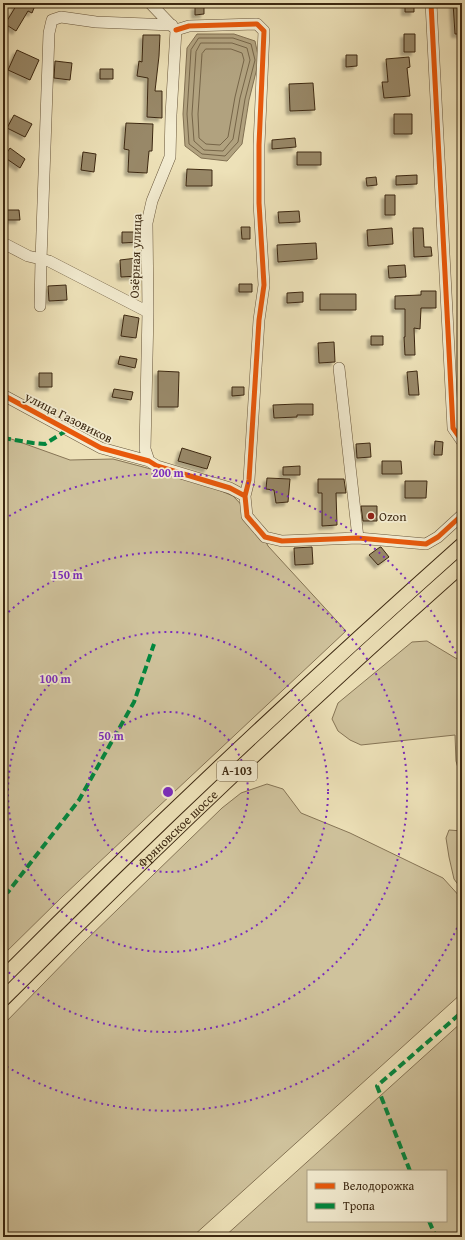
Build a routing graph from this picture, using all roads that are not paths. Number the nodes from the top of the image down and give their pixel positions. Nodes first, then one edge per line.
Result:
1 (150, 3) edge
2 (431, 3) edge
3 (161, 7) edge
4 (174, 28) junction
5 (3, 243) edge
6 (40, 260) junction
7 (40, 306) dead end
8 (148, 312) junction
9 (339, 368) dead end
10 (3, 395) edge
11 (462, 441) edge
12 (149, 461) junction
13 (245, 496) junction
14 (462, 516) edge
15 (358, 538) junction
16 (462, 545) edge
17 (462, 565) edge
18 (3, 978) edge
19 (3, 999) edge

1 - 3 street
2 - 11 street
3 - 4 street
4 - 6 street
4 - 8 street, Озёрная улица
4 - 13 street
5 - 6 street
6 - 7 street
6 - 8 street
8 - 12 street, Озёрная улица
9 - 15 street
10 - 12 street, улица Газовиков
12 - 13 street, улица Газовиков
13 - 15 street
14 - 15 street
16 - 18 main road, Фряновское шоссе / А-103
17 - 19 main road, Фряновское шоссе / А-103

